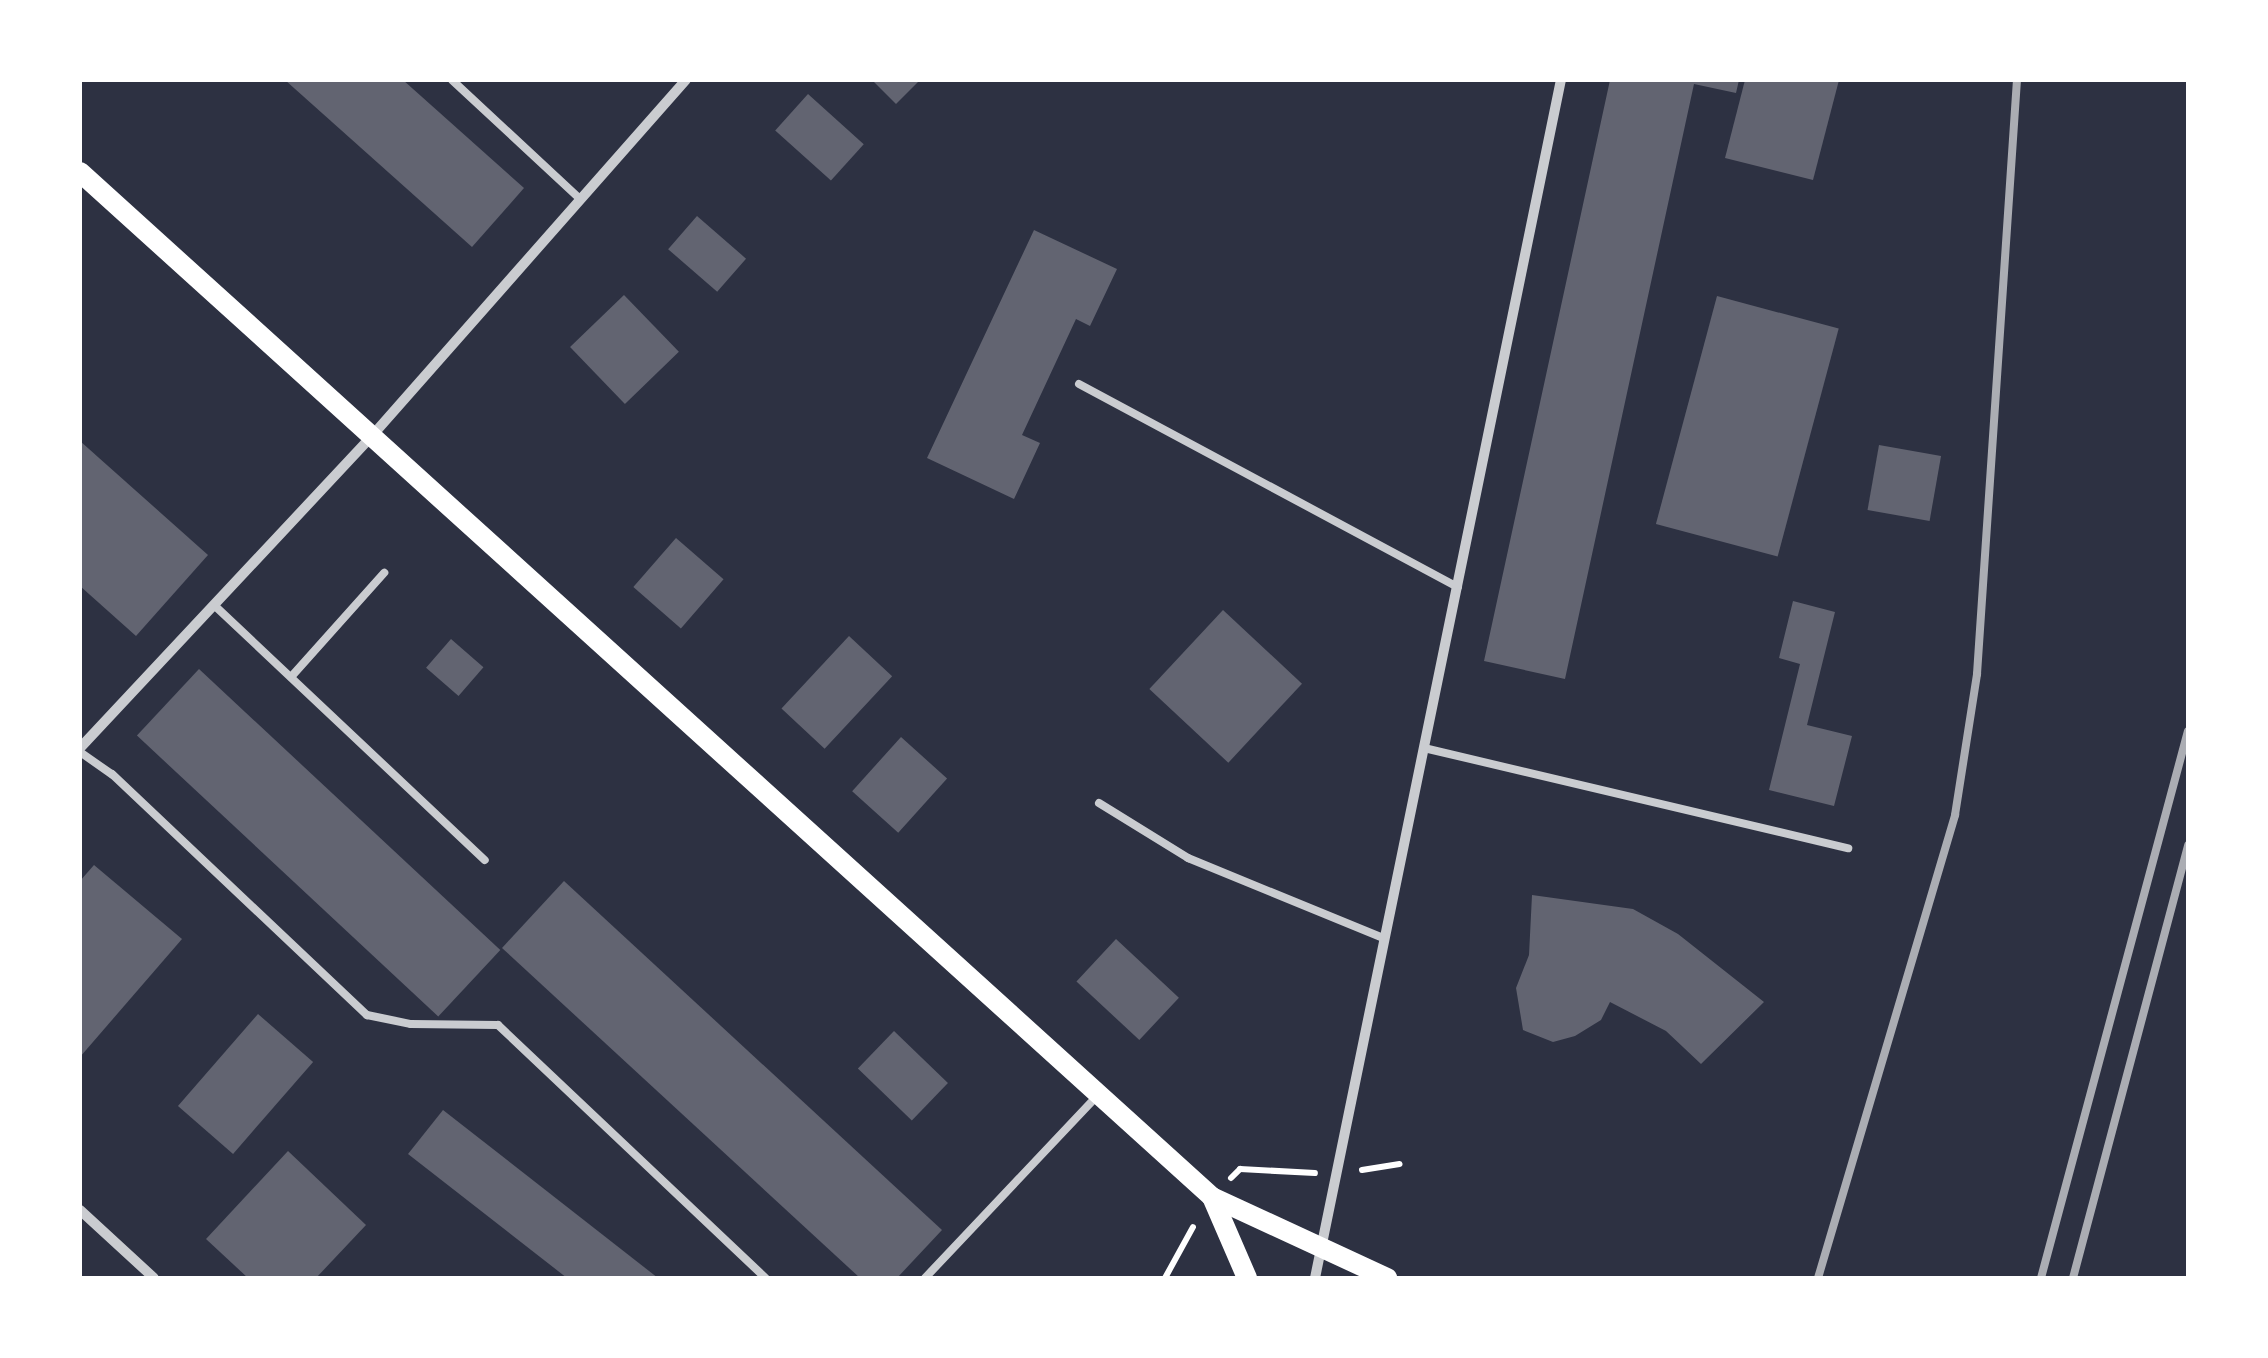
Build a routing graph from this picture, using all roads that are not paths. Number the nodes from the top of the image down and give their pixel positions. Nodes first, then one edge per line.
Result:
1 (452, 80) edge
2 (686, 80) edge
3 (1562, 80) edge
4 (80, 172) edge
5 (580, 200) junction
6 (1080, 384) dead end
7 (371, 437) junction
8 (384, 572) dead end
9 (1458, 587) junction
10 (214, 604) junction
11 (291, 677) junction
12 (1424, 748) junction
13 (80, 750) edge
14 (1099, 803) dead end
15 (1848, 848) dead end
16 (485, 860) dead end
17 (1384, 938) junction
18 (1096, 1097) junction
19 (1212, 1197) junction
20 (80, 1210) edge
21 (1318, 1244) junction
22 (154, 1278) edge
23 (766, 1278) edge
24 (925, 1278) edge
25 (1247, 1278) edge
26 (1315, 1278) edge
27 (1387, 1278) edge

1 - 5 lane
2 - 5 street
3 - 9 street
4 - 7 main road
5 - 7 street
6 - 9 lane
7 - 10 street
7 - 18 main road
8 - 11 lane
9 - 12 street
10 - 11 lane
10 - 13 street
11 - 16 lane
12 - 15 lane
12 - 17 street
13 - 23 lane
14 - 17 lane
17 - 21 street
18 - 19 main road
18 - 24 lane
19 - 21 main road
19 - 25 main road
20 - 22 street
21 - 26 street
21 - 27 main road

